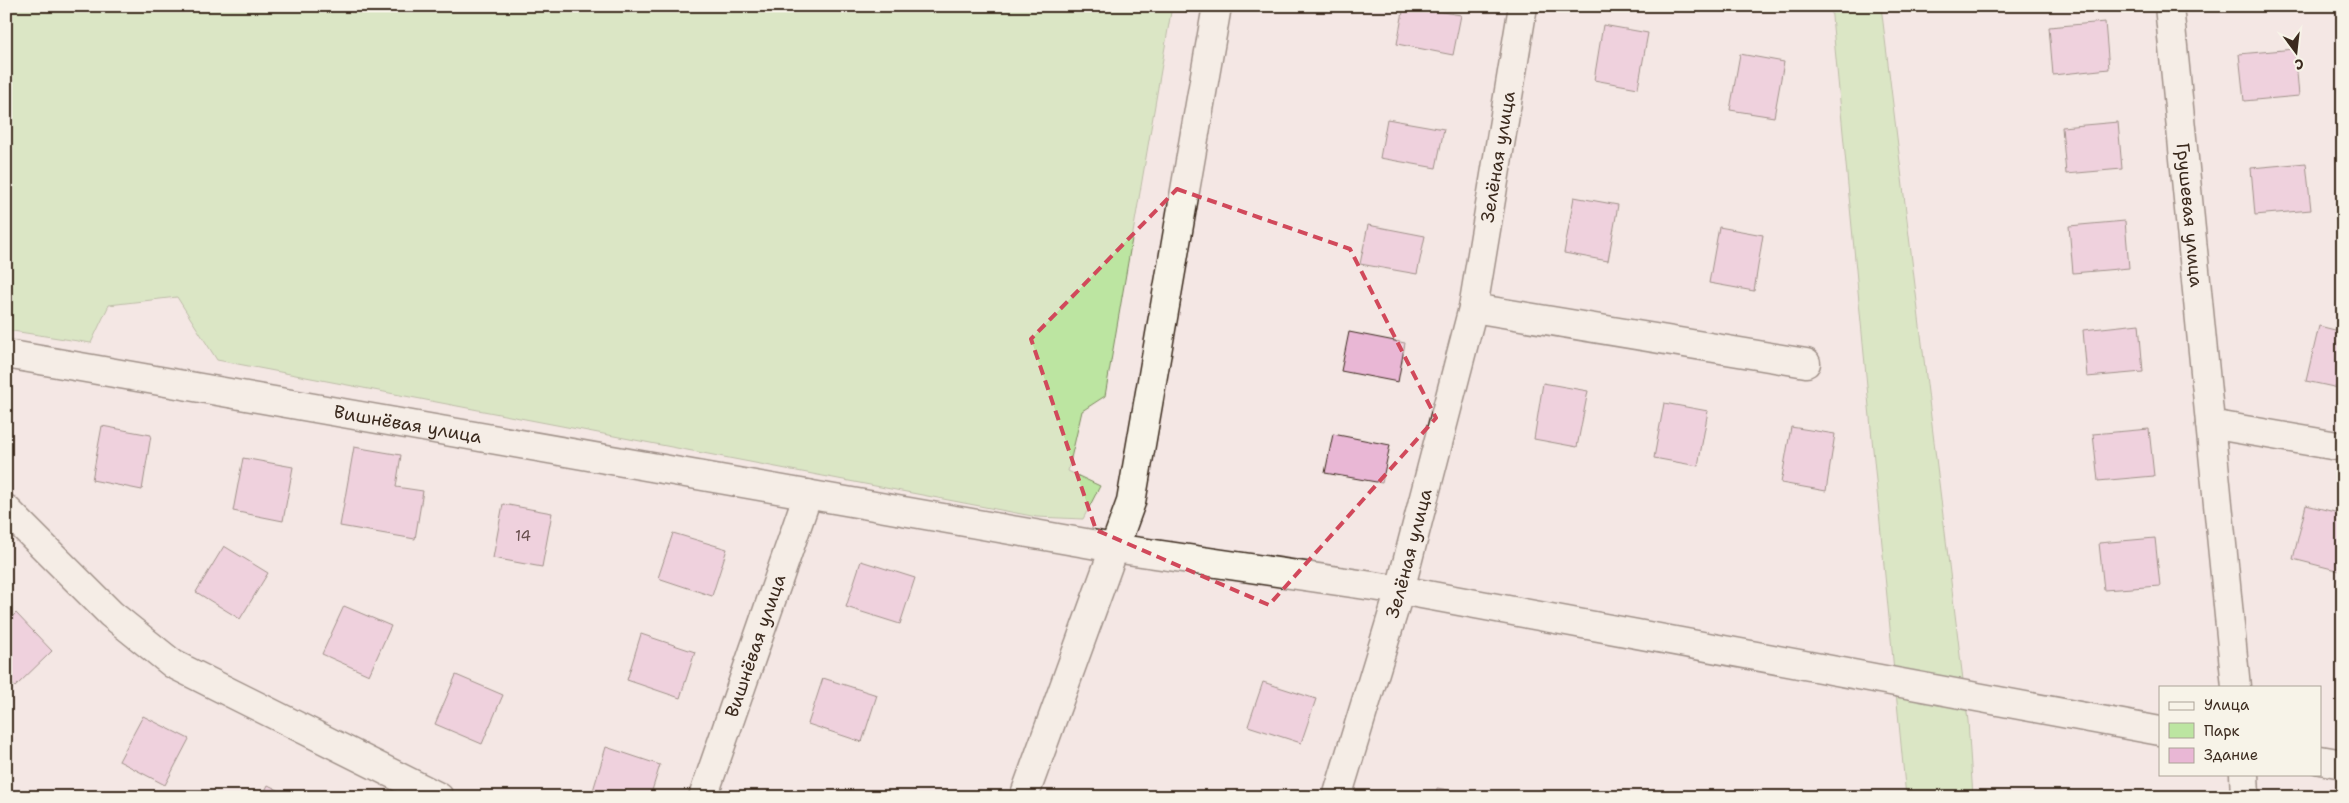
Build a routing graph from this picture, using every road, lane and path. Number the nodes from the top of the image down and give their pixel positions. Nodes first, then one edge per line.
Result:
1 (1217, 6) edge
2 (1523, 6) edge
3 (2169, 6) edge
4 (1473, 308) junction
5 (6, 354) edge
6 (1806, 363) dead end
7 (2210, 424) junction
8 (2343, 447) edge
9 (808, 494) junction
10 (6, 509) edge
11 (1114, 548) junction
12 (1400, 590) junction
13 (2236, 686) edge
14 (2159, 731) edge
15 (2322, 760) edge
16 (2343, 764) edge
17 (2244, 776) edge
18 (439, 797) edge
19 (703, 797) edge
20 (1024, 797) edge
21 (1337, 797) edge
22 (2245, 797) edge

1 - 11 street
2 - 4 street, Зелёная улица
3 - 7 street, Грушевая улица
4 - 6 street
4 - 12 street, Зелёная улица
5 - 9 street, Вишнёвая улица
7 - 8 street
7 - 13 street, Грушевая улица
9 - 11 street, Вишнёвая улица
9 - 19 street, Вишнёвая улица
10 - 18 street
11 - 12 street, Вишнёвая улица
11 - 20 street
12 - 14 street, Вишнёвая улица
12 - 21 street, Зелёная улица
15 - 16 street
17 - 22 street

